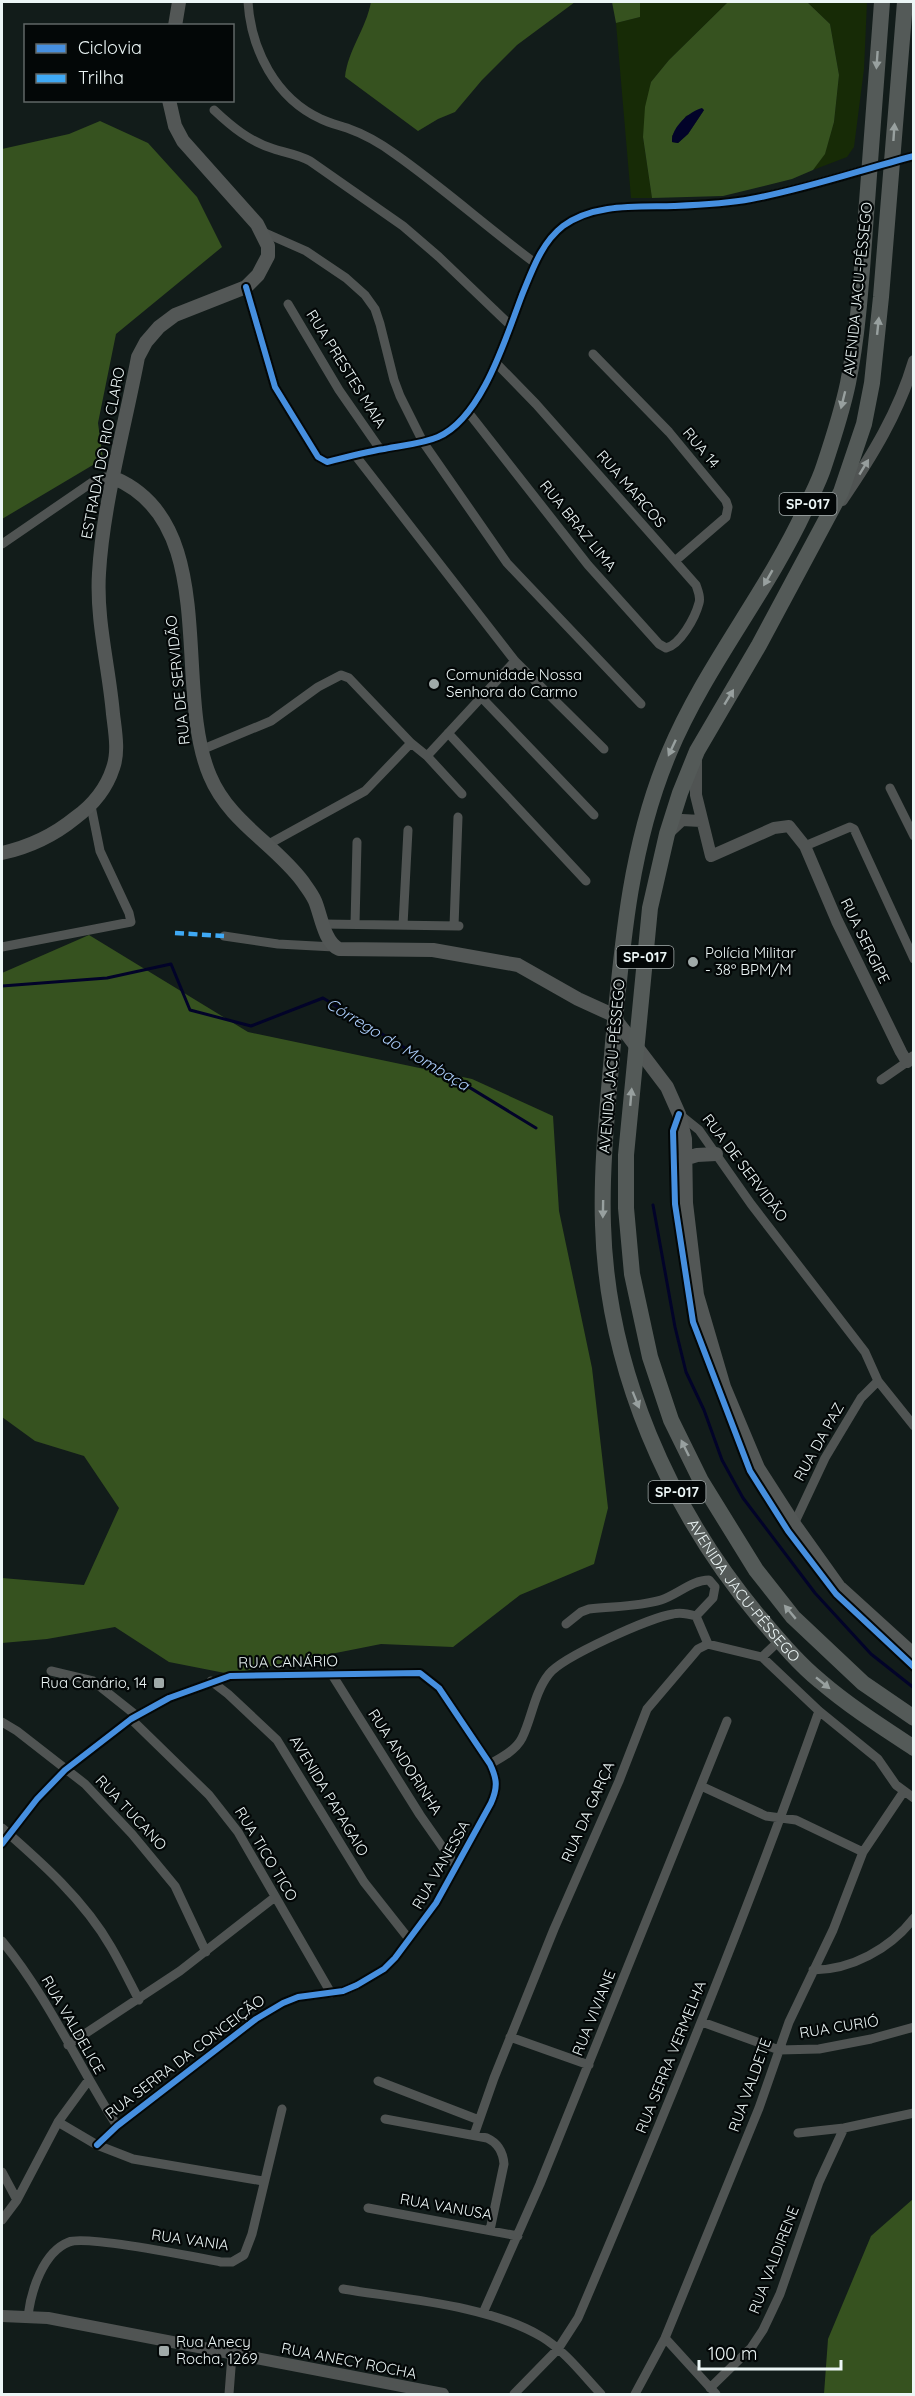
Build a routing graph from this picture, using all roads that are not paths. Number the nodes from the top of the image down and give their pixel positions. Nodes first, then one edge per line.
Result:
1 (179, 2) edge
2 (248, 2) edge
3 (882, 2) edge
4 (905, 2) edge
5 (175, 24) edge
6 (169, 102) edge
7 (214, 110) dead end
8 (914, 156) edge
9 (263, 232) junction
10 (535, 263) junction
11 (246, 287) junction
12 (288, 304) dead end
13 (510, 326) junction
14 (593, 354) dead end
15 (914, 361) edge
16 (496, 363) junction
17 (468, 412) junction
18 (423, 441) junction
19 (380, 449) junction
20 (355, 455) junction
21 (114, 478) junction
22 (820, 534) junction
23 (2, 544) edge
24 (675, 561) junction
25 (673, 646) joint
26 (515, 661) junction
27 (481, 697) junction
28 (641, 704) dead end
29 (448, 733) junction
30 (411, 743) junction
31 (604, 749) dead end
32 (201, 750) junction
33 (697, 751) junction
34 (427, 756) junction
35 (890, 788) dead end
36 (462, 794) dead end
37 (91, 806) junction
38 (594, 816) dead end
39 (458, 817) dead end
40 (701, 821) junction
41 (408, 830) dead end
42 (667, 834) junction
43 (914, 836) edge
44 (357, 842) dead end
45 (267, 846) junction
46 (805, 846) junction
47 (2, 853) edge
48 (586, 882) dead end
49 (323, 924) junction
50 (355, 924) junction
51 (403, 925) junction
52 (224, 936) dead end
53 (2, 947) edge
54 (334, 947) junction
55 (914, 959) edge
56 (910, 1059) edge
57 (881, 1080) dead end
58 (679, 1114) junction
59 (716, 1154) junction
60 (684, 1160) junction
61 (878, 1381) junction
62 (914, 1426) edge
63 (794, 1524) junction
64 (696, 1616) junction
65 (566, 1624) dead end
66 (779, 1641) junction
67 (708, 1644) junction
68 (914, 1655) edge
69 (762, 1657) junction
70 (51, 1671) dead end
71 (331, 1673) junction
72 (211, 1681) junction
73 (819, 1711) junction
74 (134, 1717) junction
75 (914, 1718) edge
76 (727, 1721) dead end
77 (2, 1722) edge
78 (914, 1748) edge
79 (490, 1764) junction
80 (65, 1770) junction
81 (701, 1786) junction
82 (904, 1791) junction
83 (914, 1798) edge
84 (781, 1818) junction
85 (5, 1832) edge
86 (2, 1844) edge
87 (863, 1852) junction
88 (455, 1865) junction
89 (275, 1897) junction
90 (914, 1918) edge
91 (409, 1939) junction
92 (2, 1941) edge
93 (206, 1952) junction
94 (813, 1970) junction
95 (331, 1993) junction
96 (139, 2000) junction
97 (702, 2022) junction
98 (914, 2027) edge
99 (510, 2037) junction
100 (68, 2046) junction
101 (779, 2050) junction
102 (589, 2066) junction
103 (88, 2081) junction
104 (378, 2081) dead end
105 (282, 2109) dead end
106 (914, 2113) edge
107 (385, 2119) dead end
108 (479, 2120) junction
109 (58, 2122) junction
110 (117, 2126) junction
111 (844, 2128) junction
112 (798, 2133) dead end
113 (474, 2135) junction
114 (97, 2145) junction
115 (2, 2172) edge
116 (263, 2181) junction
117 (17, 2200) junction
118 (368, 2208) dead end
119 (2, 2220) edge
120 (490, 2230) junction
121 (518, 2236) junction
122 (343, 2289) dead end
123 (483, 2313) junction
124 (2, 2316) edge
125 (28, 2316) junction
126 (665, 2338) junction
127 (558, 2349) junction
128 (232, 2355) junction
129 (713, 2391) edge
130 (229, 2394) edge
131 (444, 2394) edge
132 (514, 2394) edge
133 (601, 2394) edge
134 (635, 2394) edge

1 - 5 main road
2 - 10 street
3 -> 66 highway, AVENIDA JACU-PÊSSEGO / SP-017
22 -> 4 highway, AVENIDA JACU-PÊSSEGO / SP-017
6 - 9 main road
7 - 13 street
8 - 10 street
9 - 11 main road
9 - 18 street
10 - 13 street
11 - 20 street
11 - 21 main road, ESTRADA DO RIO CLARO
12 - 19 street, RUA PRESTES MAIA
13 - 16 street
14 - 24 street, RUA 14
22 -> 15 street
16 - 17 street
16 - 24 street, RUA MARCOS
17 - 18 street
17 - 25 street, RUA BRAZ LIMA
18 - 19 street
18 - 28 street
19 - 20 street
20 - 26 street
21 - 23 street
21 - 32 main road, RUA DE SERVIDÃO
21 - 37 main road, ESTRADA DO RIO CLARO
33 -> 22 highway, AVENIDA JACU-PÊSSEGO / SP-017
24 - 25 street, RUA MARCOS
26 - 27 street
26 - 31 street
27 - 29 street
27 - 38 street
29 - 34 street
29 - 48 street
30 - 32 street
30 - 34 street
30 - 45 street
32 - 45 main road, RUA DE SERVIDÃO
33 - 40 street
33 - 42 highway, AVENIDA JACU-PÊSSEGO / SP-017
34 - 36 street
35 - 43 street
37 - 47 main road, ESTRADA DO RIO CLARO
37 - 53 street
39 - 51 street
40 - 42 street
40 - 46 street, RUA SERGIPE
41 - 51 street
75 -> 42 highway, AVENIDA JACU-PÊSSEGO / SP-017
44 - 50 street
45 - 49 main road, RUA DE SERVIDÃO
46 - 55 street
46 - 56 street, RUA SERGIPE
49 - 50 street
49 - 54 main road, RUA DE SERVIDÃO
50 - 51 street
52 - 54 street
54 - 58 main road, RUA DE SERVIDÃO
56 - 57 street
58 - 59 street, RUA DE SERVIDÃO
58 - 60 main road
59 - 60 main road
59 - 61 street, RUA DE SERVIDÃO
60 - 63 main road
61 - 62 street, RUA DE SERVIDÃO
61 - 63 street, RUA DA PAZ
63 - 68 main road
64 - 65 street
64 - 67 street
64 - 79 street
66 - 69 street
66 -> 78 highway, AVENIDA JACU-PÊSSEGO / SP-017
67 - 69 street
67 - 99 street, RUA DA GARÇA
69 - 73 street
70 - 74 street, RUA TICO TICO
71 - 72 street, RUA CANÁRIO
71 - 79 street, RUA CANÁRIO
71 - 88 street, RUA ANDORINHA
72 - 74 street, RUA CANÁRIO
72 - 91 street, AVENIDA PAPAGAIO
73 - 82 street
73 - 84 street, RUA SERRA VERMELHA
74 - 80 street, RUA CANÁRIO
74 - 89 street, RUA TICO TICO
76 - 81 street, RUA VIVIANE
77 - 80 street, RUA TUCANO
79 - 88 street, RUA VANESSA
80 - 85 street, RUA CANÁRIO
80 - 93 street, RUA TUCANO
81 - 84 street
81 - 102 street, RUA VIVIANE
82 - 83 street
82 - 87 street, RUA VALDETE
84 - 87 street
84 - 97 street, RUA SERRA VERMELHA
85 - 86 street, RUA CANÁRIO
85 - 96 street
87 - 94 street, RUA VALDETE
88 - 91 street, RUA VANESSA
89 - 93 street
89 - 95 street, RUA TICO TICO
90 - 94 street
91 - 95 street, RUA VANESSA
92 - 100 street, RUA VALDELICE
93 - 96 street
94 - 101 street, RUA VALDETE
95 - 110 street, RUA SERRA DA CONCEIÇÃO
96 - 100 street
97 - 101 street, RUA CURIÓ
97 - 127 street, RUA SERRA VERMELHA
98 - 101 street, RUA CURIÓ
99 - 102 street
99 - 108 street, RUA DA GARÇA
100 - 103 street, RUA VALDELICE
101 - 126 street, RUA VALDETE
102 - 121 street, RUA VIVIANE
103 - 109 street
103 - 110 street, RUA VALDELICE
104 - 108 street
105 - 116 street, RUA VANIA
106 - 111 street
107 - 113 street
108 - 113 street, RUA DA GARÇA
109 - 114 street
109 - 117 street
110 - 114 street, RUA SERRA DA CONCEIÇÃO
111 - 112 street
111 - 129 street, RUA VALDIRENE
113 - 120 street
114 - 116 street
115 - 117 street
116 - 125 street, RUA VANIA
117 - 119 street
118 - 120 street, RUA VANUSA
120 - 121 street, RUA VANUSA
121 - 123 street, RUA VIVIANE
122 - 123 street
123 - 127 street
124 - 125 street, RUA ANECY ROCHA
125 - 128 street, RUA ANECY ROCHA
126 - 129 street
126 - 134 street, RUA VALDETE
127 - 132 street, RUA SERRA VERMELHA
127 - 133 street
128 - 130 street
128 - 131 street, RUA ANECY ROCHA

